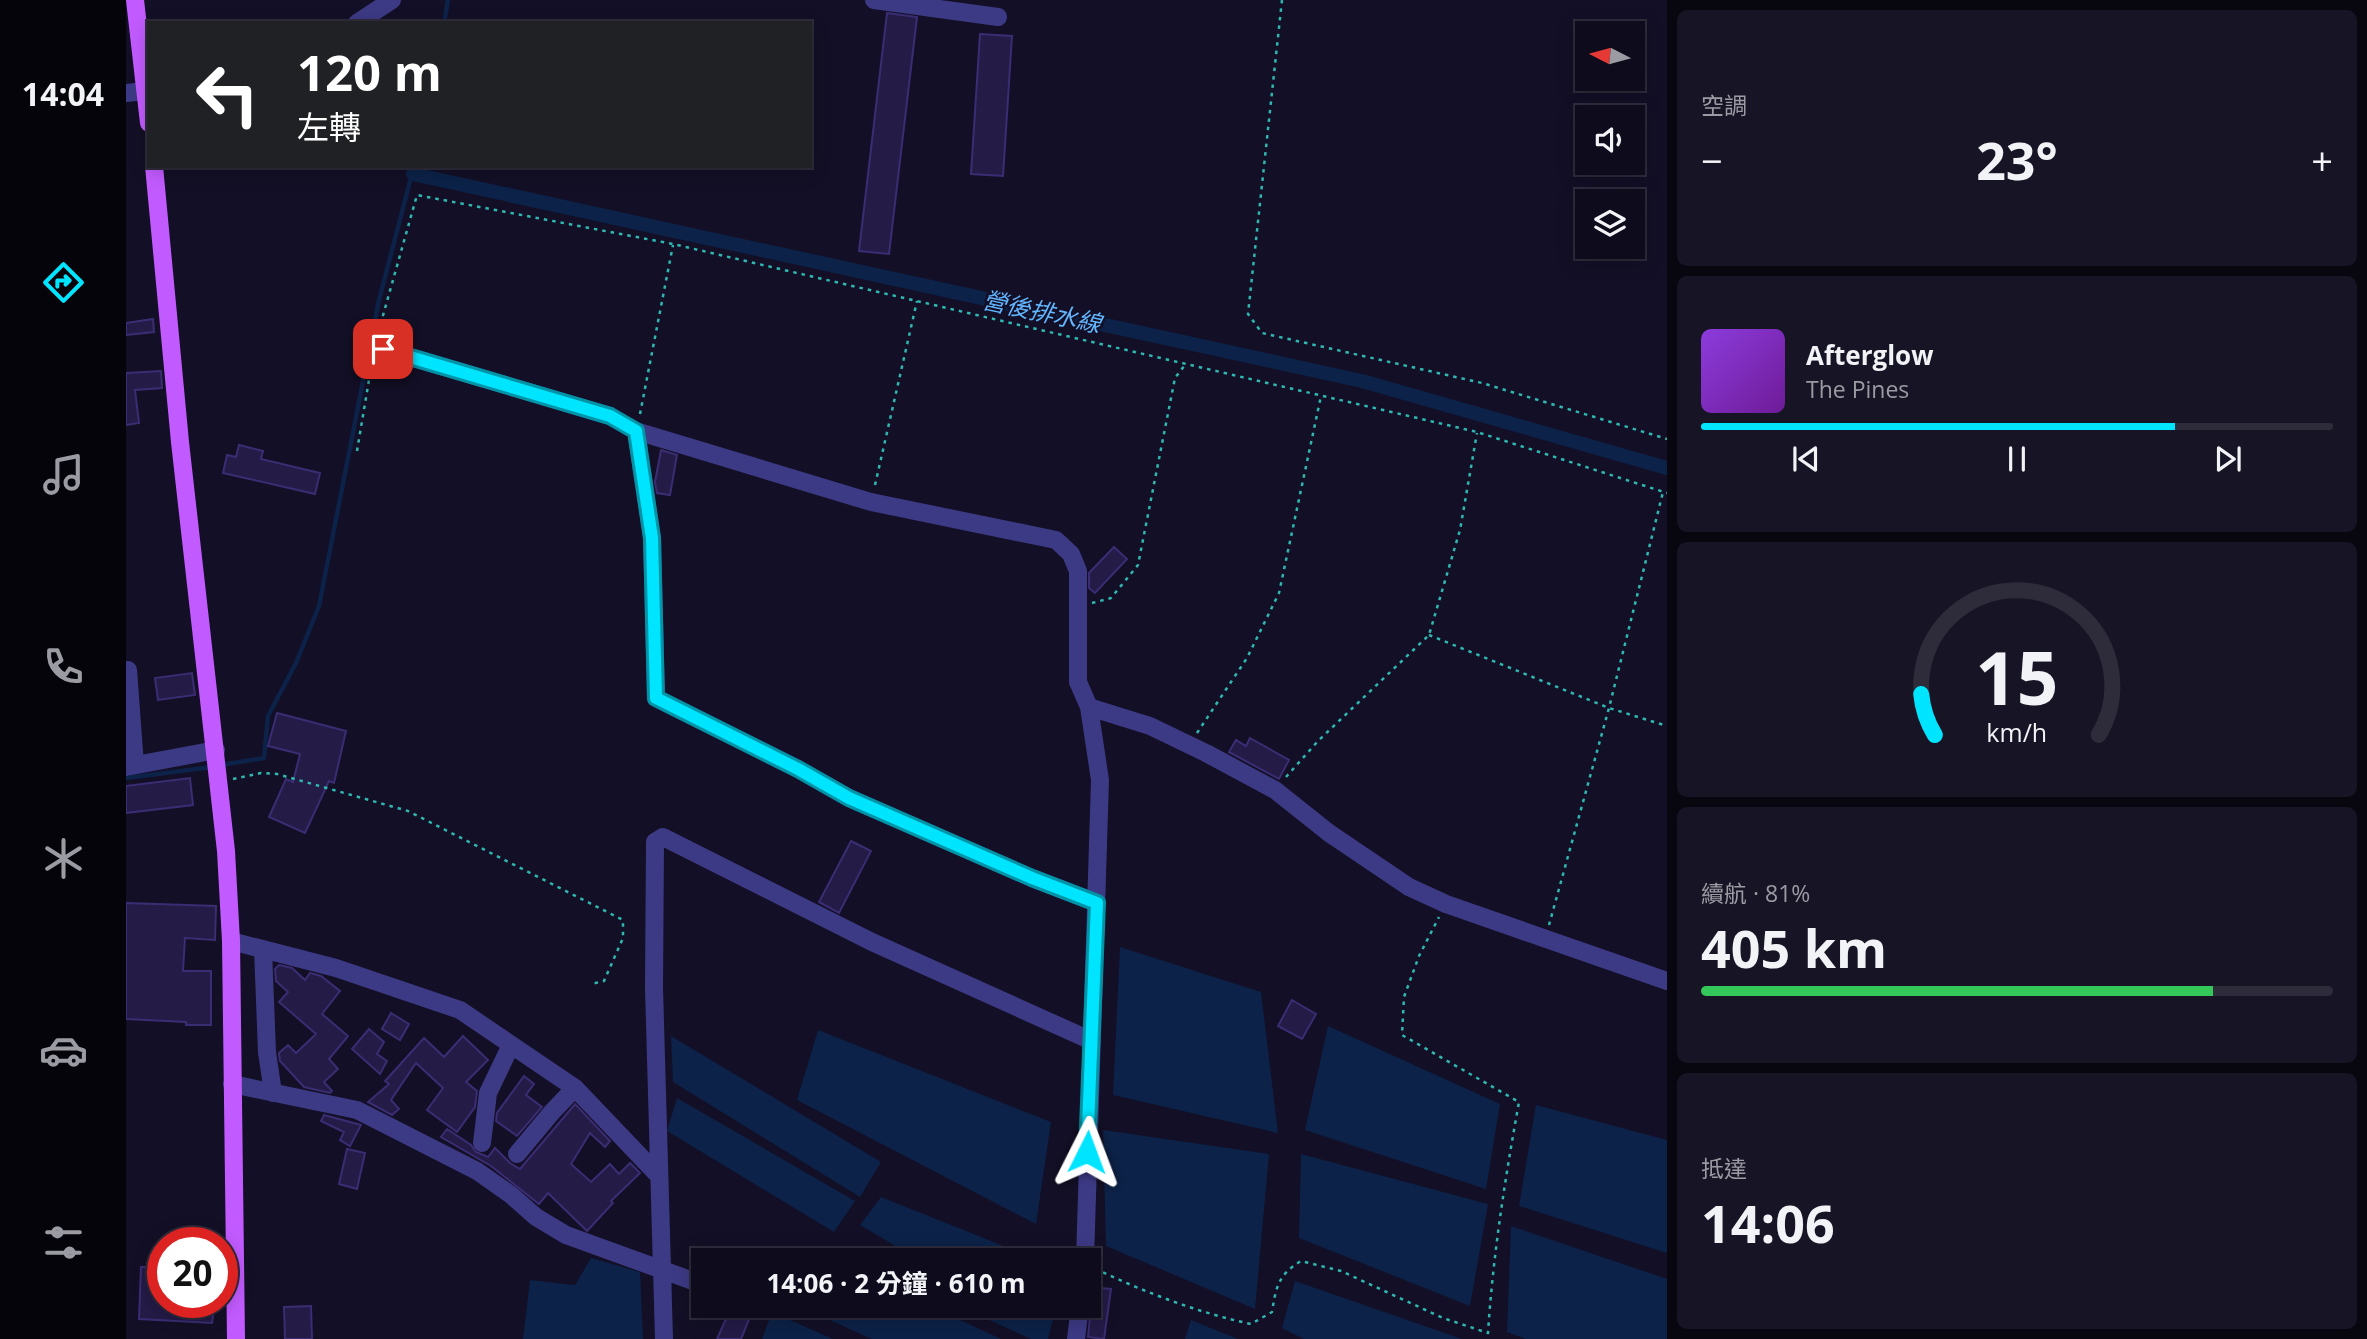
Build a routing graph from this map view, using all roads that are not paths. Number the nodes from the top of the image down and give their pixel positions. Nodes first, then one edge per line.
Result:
1 (135, 0) edge
2 (392, 0) edge
3 (874, 0) edge
4 (998, 17) dead end
5 (360, 21) edge
6 (144, 91) junction
7 (126, 93) edge
8 (147, 110) edge
9 (154, 168) edge
10 (383, 349) road end
11 (636, 431) junction
12 (128, 670) dead end
13 (1089, 707) junction
14 (216, 750) junction
15 (131, 766) edge
16 (1097, 903) junction
17 (231, 941) junction
18 (263, 949) junction
19 (1667, 981) edge
20 (1092, 1041) junction
21 (511, 1045) junction
22 (232, 1084) junction
23 (575, 1088) junction
24 (273, 1093) junction
25 (482, 1143) dead end
26 (517, 1154) dead end
27 (659, 1176) junction
28 (1086, 1248) edge
29 (662, 1268) junction
30 (691, 1280) edge
31 (1079, 1318) edge
32 (236, 1339) edge
33 (664, 1339) edge
34 (1076, 1339) edge

1 - 6 main road
2 - 5 lane
3 - 4 lane
6 - 7 lane
6 - 8 main road
9 - 14 main road
10 - 11 lane
11 - 13 lane
11 - 16 lane
12 - 15 lane
13 - 16 lane
13 - 19 lane
14 - 15 lane
14 - 17 main road
16 - 20 lane
17 - 18 lane
17 - 22 main road
18 - 21 lane
18 - 24 lane
20 - 27 lane
20 - 28 lane
21 - 23 lane
21 - 25 lane
22 - 24 lane
22 - 32 main road
23 - 26 lane
23 - 27 lane
24 - 29 lane
27 - 29 lane
29 - 30 lane
29 - 33 lane
31 - 34 lane

